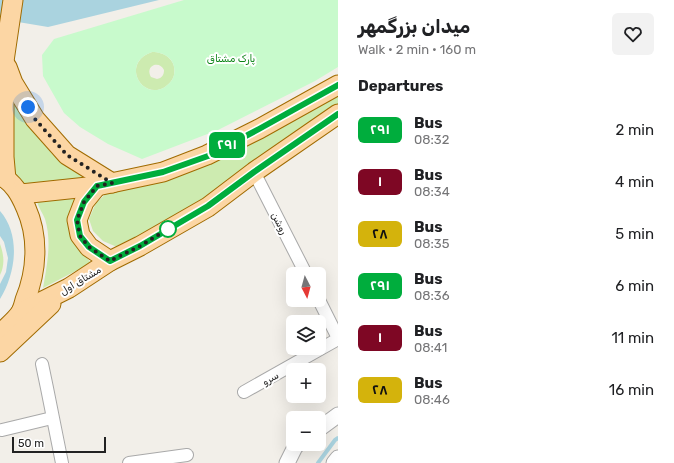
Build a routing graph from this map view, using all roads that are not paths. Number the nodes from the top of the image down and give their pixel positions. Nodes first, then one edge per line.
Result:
1 (13, 0) edge
2 (5, 53) junction
3 (338, 85) edge
4 (338, 114) edge
5 (254, 172) junction
6 (3, 177) edge
7 (104, 184) junction
8 (21, 194) junction
9 (110, 261) junction
10 (302, 267) edge
11 (69, 288) junction
12 (322, 307) edge
13 (21, 312) junction
14 (0, 334) edge
15 (338, 339) edge
16 (0, 352) edge
17 (42, 364) dead end
18 (244, 392) dead end
19 (338, 415) edge
20 (52, 418) junction
21 (326, 424) edge
22 (2, 430) dead end
23 (293, 451) edge
24 (188, 454) dead end
25 (338, 458) edge
26 (62, 463) edge
27 (129, 463) edge
28 (287, 463) edge
29 (334, 463) edge

1 - 2 main road
2 - 6 main road
2 - 7 main road
3 - 7 main road
4 - 5 main road, مشتاق اول
5 - 9 main road, مشتاق اول
5 - 10 street, روشن
6 - 8 main road
7 - 8 main road
7 - 9 main road
8 - 13 main road
9 - 11 main road, مشتاق اول
11 - 13 main road, مشتاق اول
11 - 16 main road
12 - 15 street
13 - 14 main road
15 - 18 street, سرو
17 - 20 street
19 - 21 street
20 - 22 street
20 - 26 street
23 - 28 street
24 - 27 street
25 - 29 street

